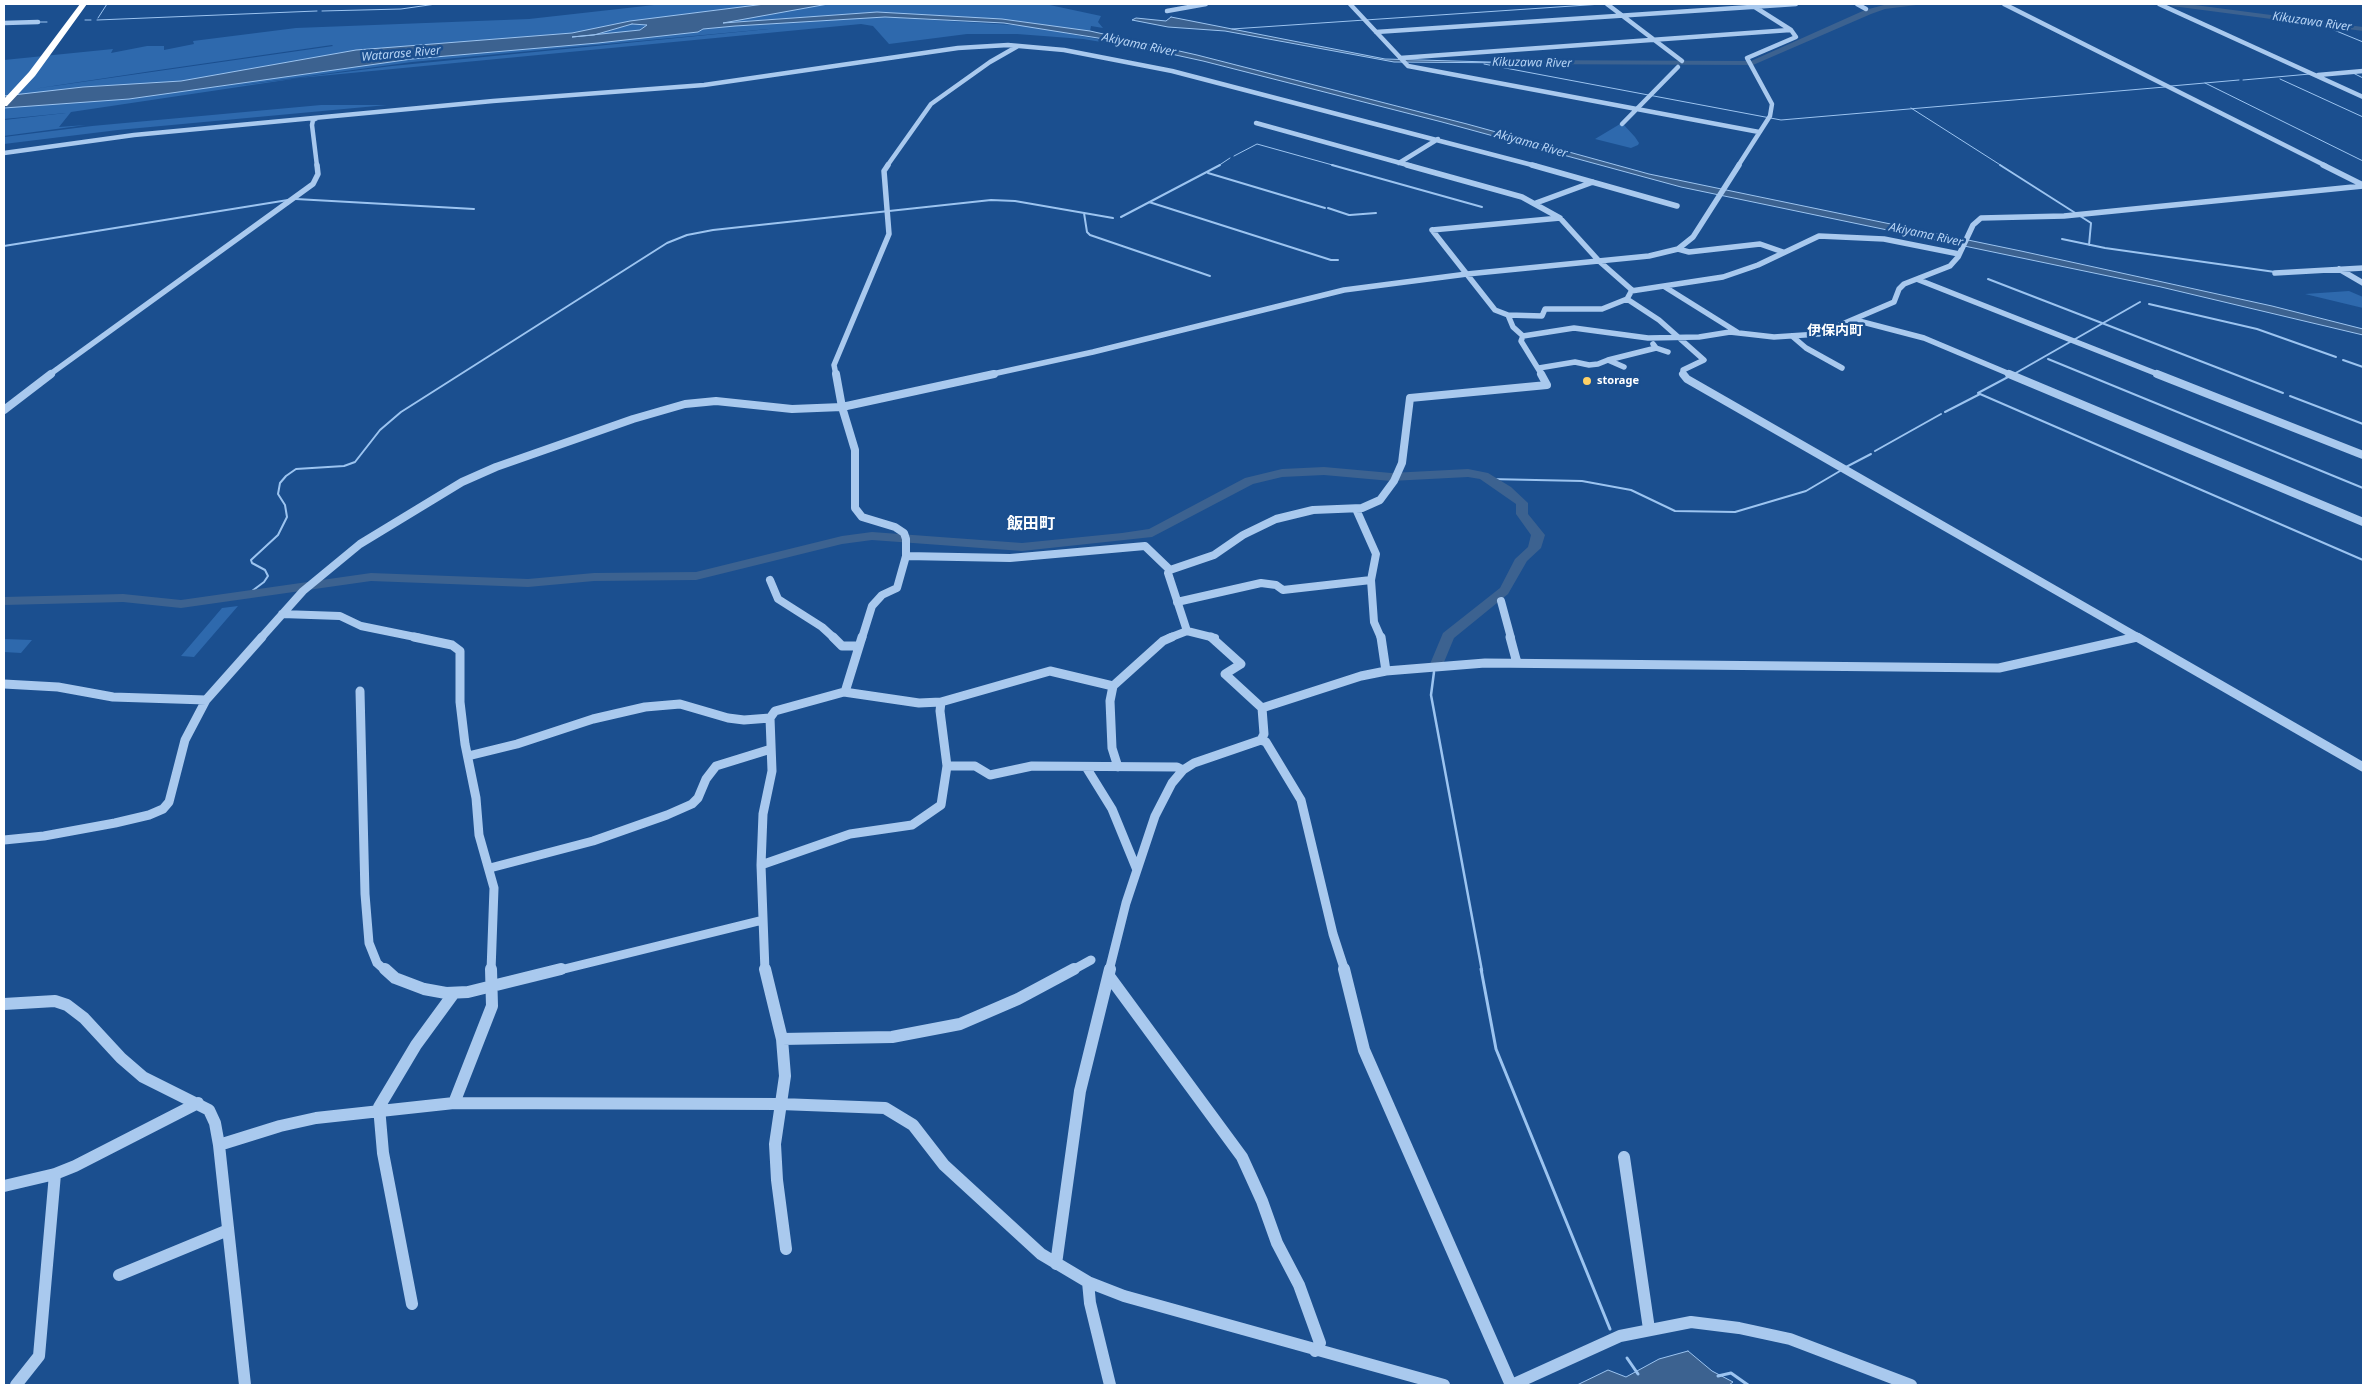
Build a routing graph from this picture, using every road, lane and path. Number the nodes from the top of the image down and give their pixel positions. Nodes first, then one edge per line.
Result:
1 (73, 4) edge
2 (83, 4) edge
3 (1206, 4) edge
4 (1350, 4) edge
5 (1607, 4) edge
6 (1796, 4) edge
7 (1857, 4) edge
8 (2004, 4) edge
9 (2160, 4) edge
10 (1752, 5) edge
11 (1866, 9) dead end
12 (1166, 11) dead end
13 (1622, 16) junction
14 (38, 22) dead end
15 (4, 23) edge
16 (1791, 30) junction
17 (1376, 32) junction
18 (1654, 40) junction
19 (1020, 45) junction
20 (1400, 59) junction
21 (1682, 61) dead end
22 (1678, 67) dead end
23 (2363, 71) edge
24 (2315, 75) junction
25 (4, 93) edge
26 (2363, 97) edge
27 (4, 104) edge
28 (1636, 110) junction
29 (317, 118) junction
30 (1256, 123) dead end
31 (1622, 124) dead end
32 (1759, 132) junction
33 (1438, 139) junction
34 (4, 152) edge
35 (1399, 163) junction
36 (1593, 182) junction
37 (2363, 185) edge
38 (1536, 203) junction
39 (1677, 206) dead end
40 (1560, 218) junction
41 (1970, 229) joint
42 (1678, 249) junction
43 (1783, 252) junction
44 (1959, 254) junction
45 (1598, 261) junction
46 (2363, 268) edge
47 (2339, 269) junction
48 (2275, 273) dead end
49 (1467, 274) junction
50 (1919, 280) junction
51 (2363, 283) edge
52 (1665, 287) junction
53 (1631, 291) junction
54 (1627, 299) junction
55 (1508, 315) junction
56 (1855, 320) junction
57 (1737, 332) junction
58 (1523, 336) junction
59 (1792, 336) junction
60 (1648, 338) junction
61 (1678, 338) junction
62 (1656, 348) junction
63 (1668, 352) dead end
64 (1608, 360) junction
65 (1624, 367) dead end
66 (1539, 368) junction
67 (1842, 368) dead end
68 (842, 407) junction
69 (4, 410) edge
70 (2363, 455) edge
71 (1396, 477) joint
72 (1356, 509) junction
73 (2363, 522) edge
74 (906, 556) junction
75 (1170, 570) junction
76 (770, 580) dead end
77 (1371, 580) junction
78 (1501, 601) dead end
79 (1177, 602) junction
80 (282, 614) junction
81 (1187, 631) junction
82 (2137, 637) junction
83 (859, 646) junction
84 (1516, 663) junction
85 (1386, 671) junction
86 (4, 684) edge
87 (1113, 686) junction
88 (360, 690) dead end
89 (844, 692) junction
90 (206, 700) junction
91 (941, 702) junction
92 (1262, 708) junction
93 (770, 718) junction
94 (1261, 740) junction
95 (771, 750) junction
96 (468, 756) junction
97 (947, 766) junction
98 (1086, 767) junction
99 (1118, 767) junction
100 (2363, 767) edge
101 (1183, 770) junction
102 (4, 840) edge
103 (761, 865) junction
104 (490, 868) junction
105 (1137, 870) junction
106 (763, 920) junction
107 (1091, 960) dead end
108 (1109, 976) junction
109 (490, 988) junction
110 (454, 993) junction
111 (4, 1004) edge
112 (782, 1039) junction
113 (198, 1103) junction
114 (454, 1103) junction
115 (781, 1104) junction
116 (379, 1111) junction
117 (219, 1145) junction
118 (1624, 1157) dead end
119 (55, 1174) junction
120 (4, 1186) edge
121 (228, 1230) junction
122 (786, 1249) dead end
123 (1056, 1264) junction
124 (119, 1275) dead end
125 (1088, 1282) junction
126 (412, 1304) dead end
127 (1649, 1329) junction
128 (1315, 1351) junction
129 (16, 1385) edge
130 (245, 1385) edge
131 (1110, 1385) edge
132 (1444, 1385) edge
133 (1512, 1385) edge
134 (1911, 1385) edge

1 - 25 highway
2 - 27 highway
3 - 12 street
4 - 17 street
5 - 13 street
6 - 10 street
7 - 11 street
8 - 37 street
9 - 24 street
10 - 13 street
10 - 16 street
13 - 17 street
13 - 18 street
14 - 15 street
16 - 18 street
16 - 32 street
17 - 20 street
18 - 20 street
18 - 21 street
19 - 29 street
19 - 33 street
19 - 68 street
20 - 28 street
22 - 28 street
23 - 24 street
24 - 26 street
28 - 31 street
28 - 32 street
29 - 34 street
29 - 69 street
30 - 35 street
32 - 42 street
33 - 35 street
33 - 36 street
35 - 38 street
36 - 38 street
36 - 39 street
37 - 41 street
38 - 40 street
40 - 45 street
40 - 49 street
41 - 44 street
42 - 43 street
42 - 45 street
43 - 44 street
43 - 52 street
44 - 50 street
45 - 49 street
45 - 53 street
46 - 47 street
47 - 48 street
47 - 51 street
49 - 55 street
49 - 68 street
50 - 56 street
50 - 70 street
52 - 53 street
52 - 57 street
53 - 54 street
54 - 55 street
54 - 61 street
55 - 58 street
56 - 59 street
56 - 73 street
57 - 59 street
57 - 61 street
58 - 60 street
58 - 66 street
59 - 67 street
60 - 61 street
60 - 62 street
61 - 82 street
62 - 63 street
62 - 64 street
64 - 65 street
64 - 66 street
66 - 71 street
68 - 74 street
68 - 80 street
71 - 72 street
72 - 75 street
72 - 77 street
74 - 75 street
74 - 83 street
75 - 79 street
76 - 83 street
77 - 79 street
77 - 85 street
78 - 84 street
79 - 81 street
80 - 90 street
80 - 96 street
81 - 87 street
81 - 92 street
82 - 84 street
82 - 100 street
83 - 89 street
84 - 85 street
85 - 92 street
86 - 90 street
87 - 91 street
87 - 99 street
88 - 110 street
89 - 91 street
89 - 93 street
90 - 102 street
91 - 97 street
92 - 94 street
93 - 95 street
93 - 96 street
94 - 101 street
94 - 133 street
95 - 103 street
95 - 104 street
96 - 104 street
97 - 98 street
97 - 103 street
98 - 99 street
98 - 105 street
99 - 101 street
101 - 105 street
103 - 106 street
104 - 109 street
105 - 108 street
106 - 109 street
106 - 112 street
107 - 112 street
108 - 123 street
108 - 128 street
109 - 110 street
109 - 114 street
110 - 116 street
111 - 113 street
112 - 115 street
113 - 117 street
113 - 119 street
114 - 115 street
114 - 116 street
115 - 122 street
115 - 123 street
116 - 117 street
116 - 126 street
117 - 121 street
118 - 127 street
119 - 120 street
119 - 129 street
121 - 124 street
121 - 130 street
123 - 125 street
125 - 128 street
125 - 131 street
127 - 133 street
127 - 134 street
128 - 132 street

